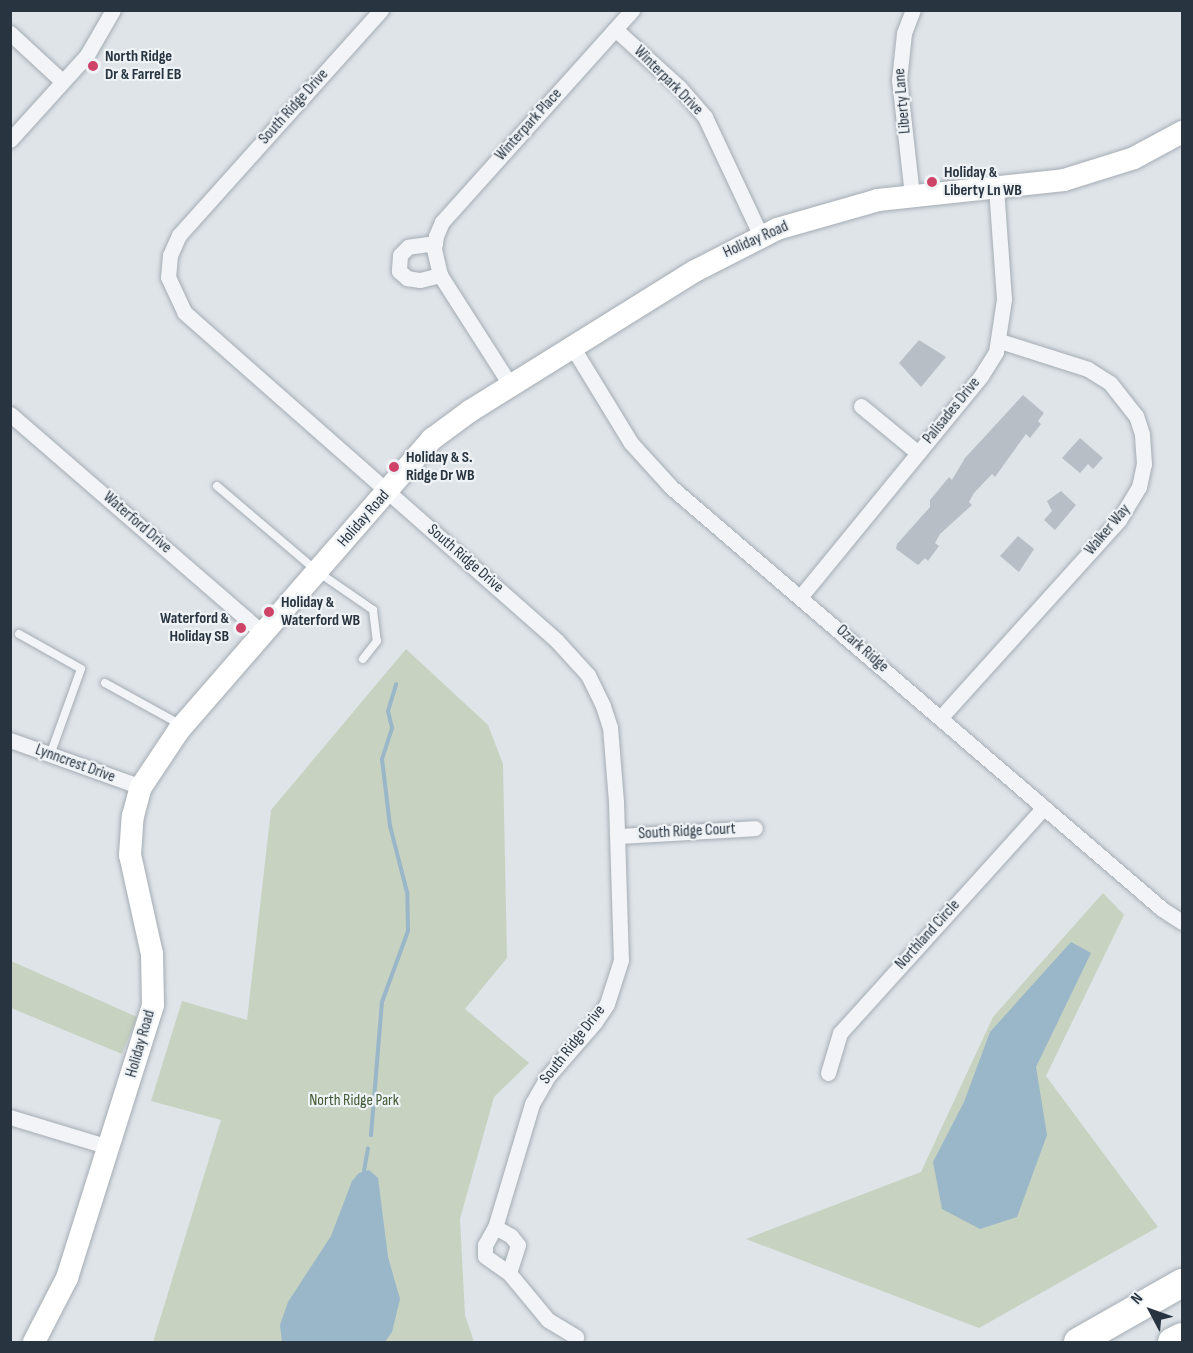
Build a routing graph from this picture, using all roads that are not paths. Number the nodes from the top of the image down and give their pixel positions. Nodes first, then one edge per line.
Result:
1 (113, 10) edge
2 (381, 10) edge
3 (632, 10) edge
4 (913, 10) edge
5 (615, 29) junction
6 (10, 33) edge
7 (62, 81) junction
8 (1182, 132) edge
9 (10, 140) edge
10 (996, 188) junction
11 (912, 195) junction
12 (761, 236) junction
13 (435, 243) junction
14 (440, 275) junction
15 (1000, 341) junction
16 (573, 348) junction
17 (511, 386) junction
18 (861, 406) dead end
19 (10, 414) edge
20 (918, 453) junction
21 (217, 486) dead end
22 (387, 491) junction
23 (318, 572) junction
24 (801, 596) junction
25 (263, 633) junction
26 (19, 634) dead end
27 (363, 659) dead end
28 (105, 683) dead end
29 (941, 717) junction
30 (183, 726) junction
31 (10, 740) edge
32 (50, 755) junction
33 (141, 787) junction
34 (1044, 807) junction
35 (755, 828) dead end
36 (618, 836) junction
37 (1182, 922) edge
38 (828, 1073) dead end
39 (10, 1117) edge
40 (109, 1147) junction
41 (495, 1227) junction
42 (509, 1273) junction
43 (1182, 1283) edge
44 (576, 1337) dead end
45 (1182, 1337) edge
46 (34, 1342) edge
47 (1078, 1342) edge
48 (1172, 1342) edge

1 - 7 street
2 - 22 street, South Ridge Drive
3 - 5 street, Winterpark Place
4 - 11 street, Liberty Lane
5 - 12 street, Winterpark Drive
5 - 13 street, Winterpark Place
6 - 7 street
7 - 9 street
8 - 10 street, Holiday Road
10 - 11 street, Holiday Road
10 - 15 street, Palisades Drive
11 - 12 street, Holiday Road
12 - 16 street, Holiday Road
13 - 14 street
13 - 14 street
14 - 17 street
15 - 20 street, Palisades Drive
15 - 29 street, Walker Way
16 - 17 street, Holiday Road
16 - 24 street, Ozark Ridge
17 - 22 street, Holiday Road
18 - 20 street
19 - 25 street, Waterford Drive
20 - 24 street, Palisades Drive
21 - 23 lane
22 - 23 street, Holiday Road
22 - 36 street, South Ridge Drive
23 - 25 street, Holiday Road
23 - 27 lane
24 - 29 street, Ozark Ridge
25 - 30 street, Holiday Road
26 - 32 lane
28 - 30 lane
29 - 34 street, Ozark Ridge
30 - 33 street, Holiday Road
31 - 32 street, Lynncrest Drive
32 - 33 street, Lynncrest Drive
33 - 40 street, Holiday Road
34 - 37 street, Ozark Ridge
34 - 38 street, Northland Circle
35 - 36 street, South Ridge Court
36 - 41 street, South Ridge Drive
39 - 40 street
40 - 46 street, Holiday Road
41 - 42 street
41 - 42 street, South Ridge Drive
42 - 44 street, South Ridge Drive
43 - 47 highway
45 - 48 highway

